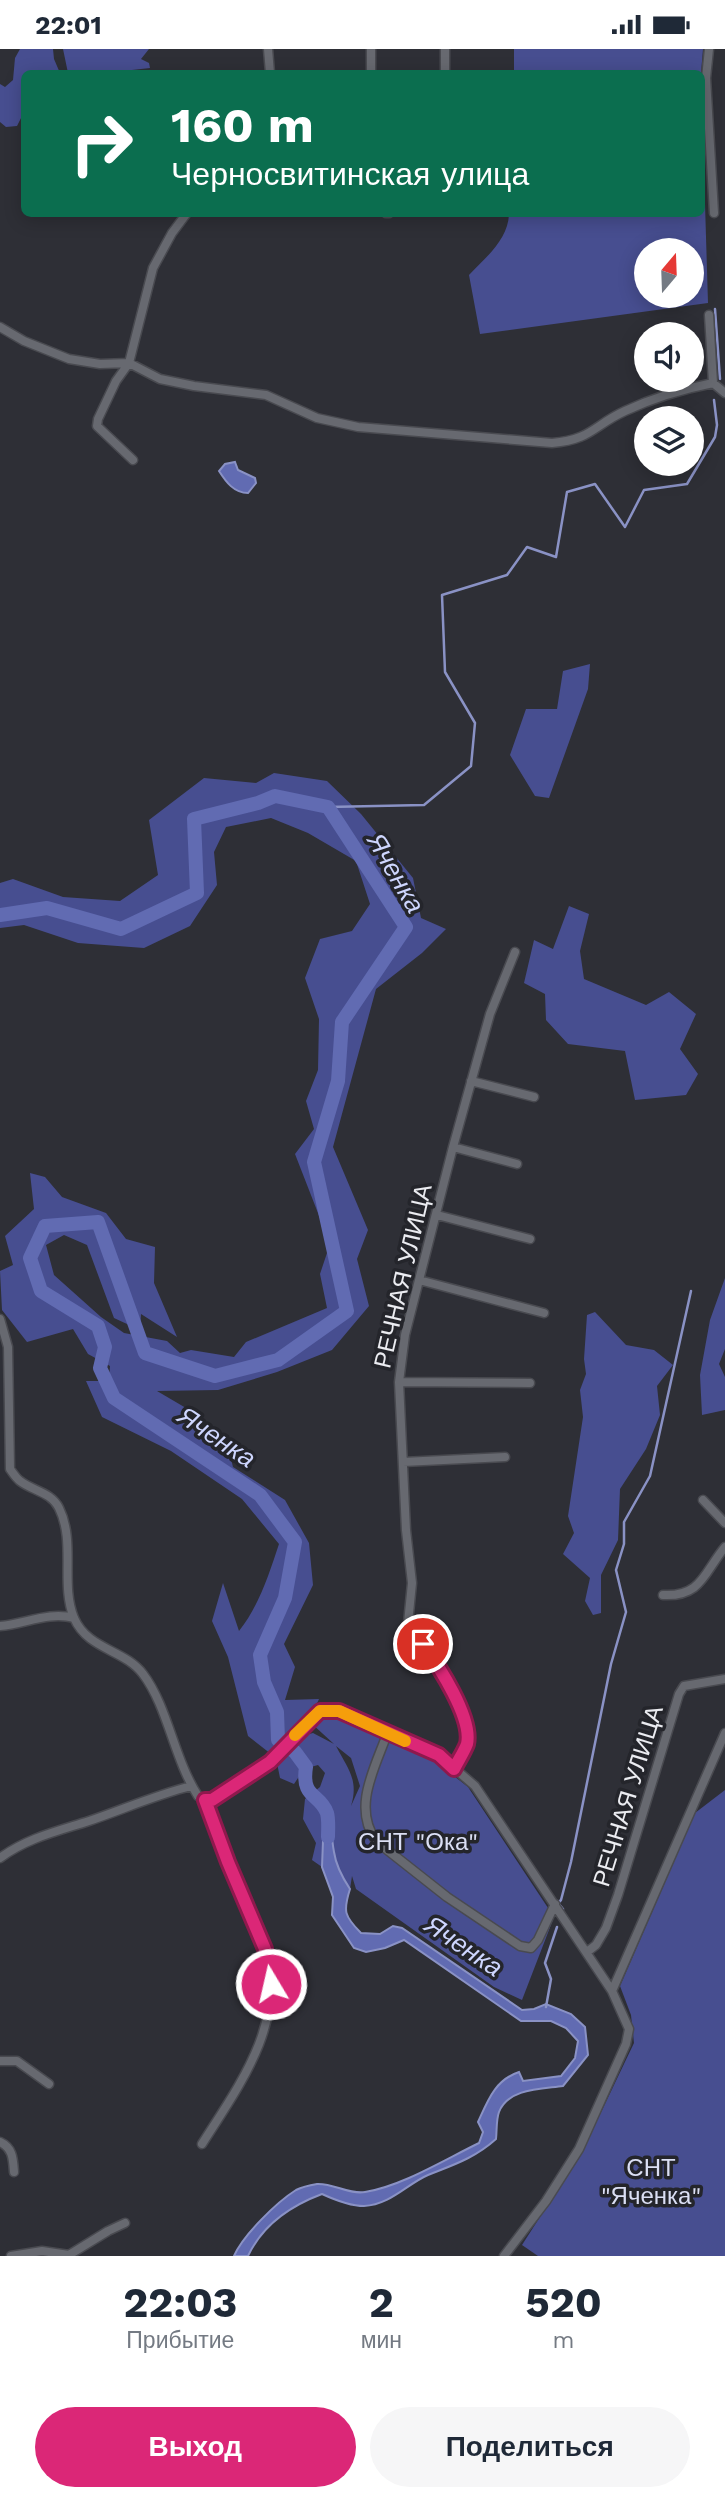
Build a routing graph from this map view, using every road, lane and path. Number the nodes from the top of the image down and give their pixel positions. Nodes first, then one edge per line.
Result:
1 (268, 49) edge
2 (371, 49) edge
3 (445, 49) edge
4 (709, 49) edge
5 (270, 70) edge
6 (371, 70) edge
7 (445, 70) edge
8 (713, 213) dead end
9 (184, 217) edge
10 (709, 316) dead end
11 (0, 327) edge
12 (129, 363) junction
13 (713, 383) junction
14 (725, 393) edge
15 (133, 460) dead end
16 (515, 952) dead end
17 (471, 1081) junction
18 (534, 1097) dead end
19 (453, 1147) junction
20 (517, 1164) dead end
21 (437, 1215) junction
22 (530, 1239) dead end
23 (419, 1280) junction
24 (544, 1313) dead end
25 (0, 1319) edge
26 (399, 1382) junction
27 (530, 1383) dead end
28 (4, 1423) edge
29 (505, 1457) dead end
30 (403, 1462) junction
31 (703, 1500) dead end
32 (725, 1523) edge
33 (725, 1547) edge
34 (663, 1595) dead end
35 (74, 1618) junction
36 (0, 1626) edge
37 (725, 1679) edge
38 (725, 1733) edge
39 (387, 1734) junction
40 (454, 1769) junction
41 (191, 1786) junction
42 (205, 1800) junction
43 (0, 1858) edge
44 (555, 1904) junction
45 (587, 1952) junction
46 (612, 1991) junction
47 (0, 2061) edge
48 (49, 2084) dead end
49 (0, 2142) edge
50 (202, 2144) dead end
51 (14, 2172) dead end
52 (125, 2223) dead end
53 (11, 2256) edge
54 (504, 2256) edge

1 - 5 street
2 - 6 street
3 - 7 street
4 - 8 street
9 - 12 street
10 - 13 street
11 - 12 street
12 - 13 street
12 - 15 street
13 - 14 street
16 - 17 street, РЕЧНАЯ УЛИЦА
17 - 18 street
17 - 19 street, РЕЧНАЯ УЛИЦА
19 - 20 street
19 - 21 street, РЕЧНАЯ УЛИЦА
21 - 22 street
21 - 23 street, РЕЧНАЯ УЛИЦА
23 - 24 street
23 - 26 street, РЕЧНАЯ УЛИЦА
25 - 28 street
26 - 27 street
26 - 30 street, РЕЧНАЯ УЛИЦА
28 - 35 street
29 - 30 street
30 - 40 street, РЕЧНАЯ УЛИЦА
31 - 32 street
33 - 34 street
35 - 36 street
35 - 41 street
37 - 45 street, РЕЧНАЯ УЛИЦА
38 - 46 street
39 - 40 street
39 - 42 street
39 - 44 street
40 - 44 street
41 - 42 street
41 - 43 street
42 - 50 street
44 - 45 street
45 - 46 street
46 - 54 street
47 - 48 street
49 - 51 street
52 - 53 street

